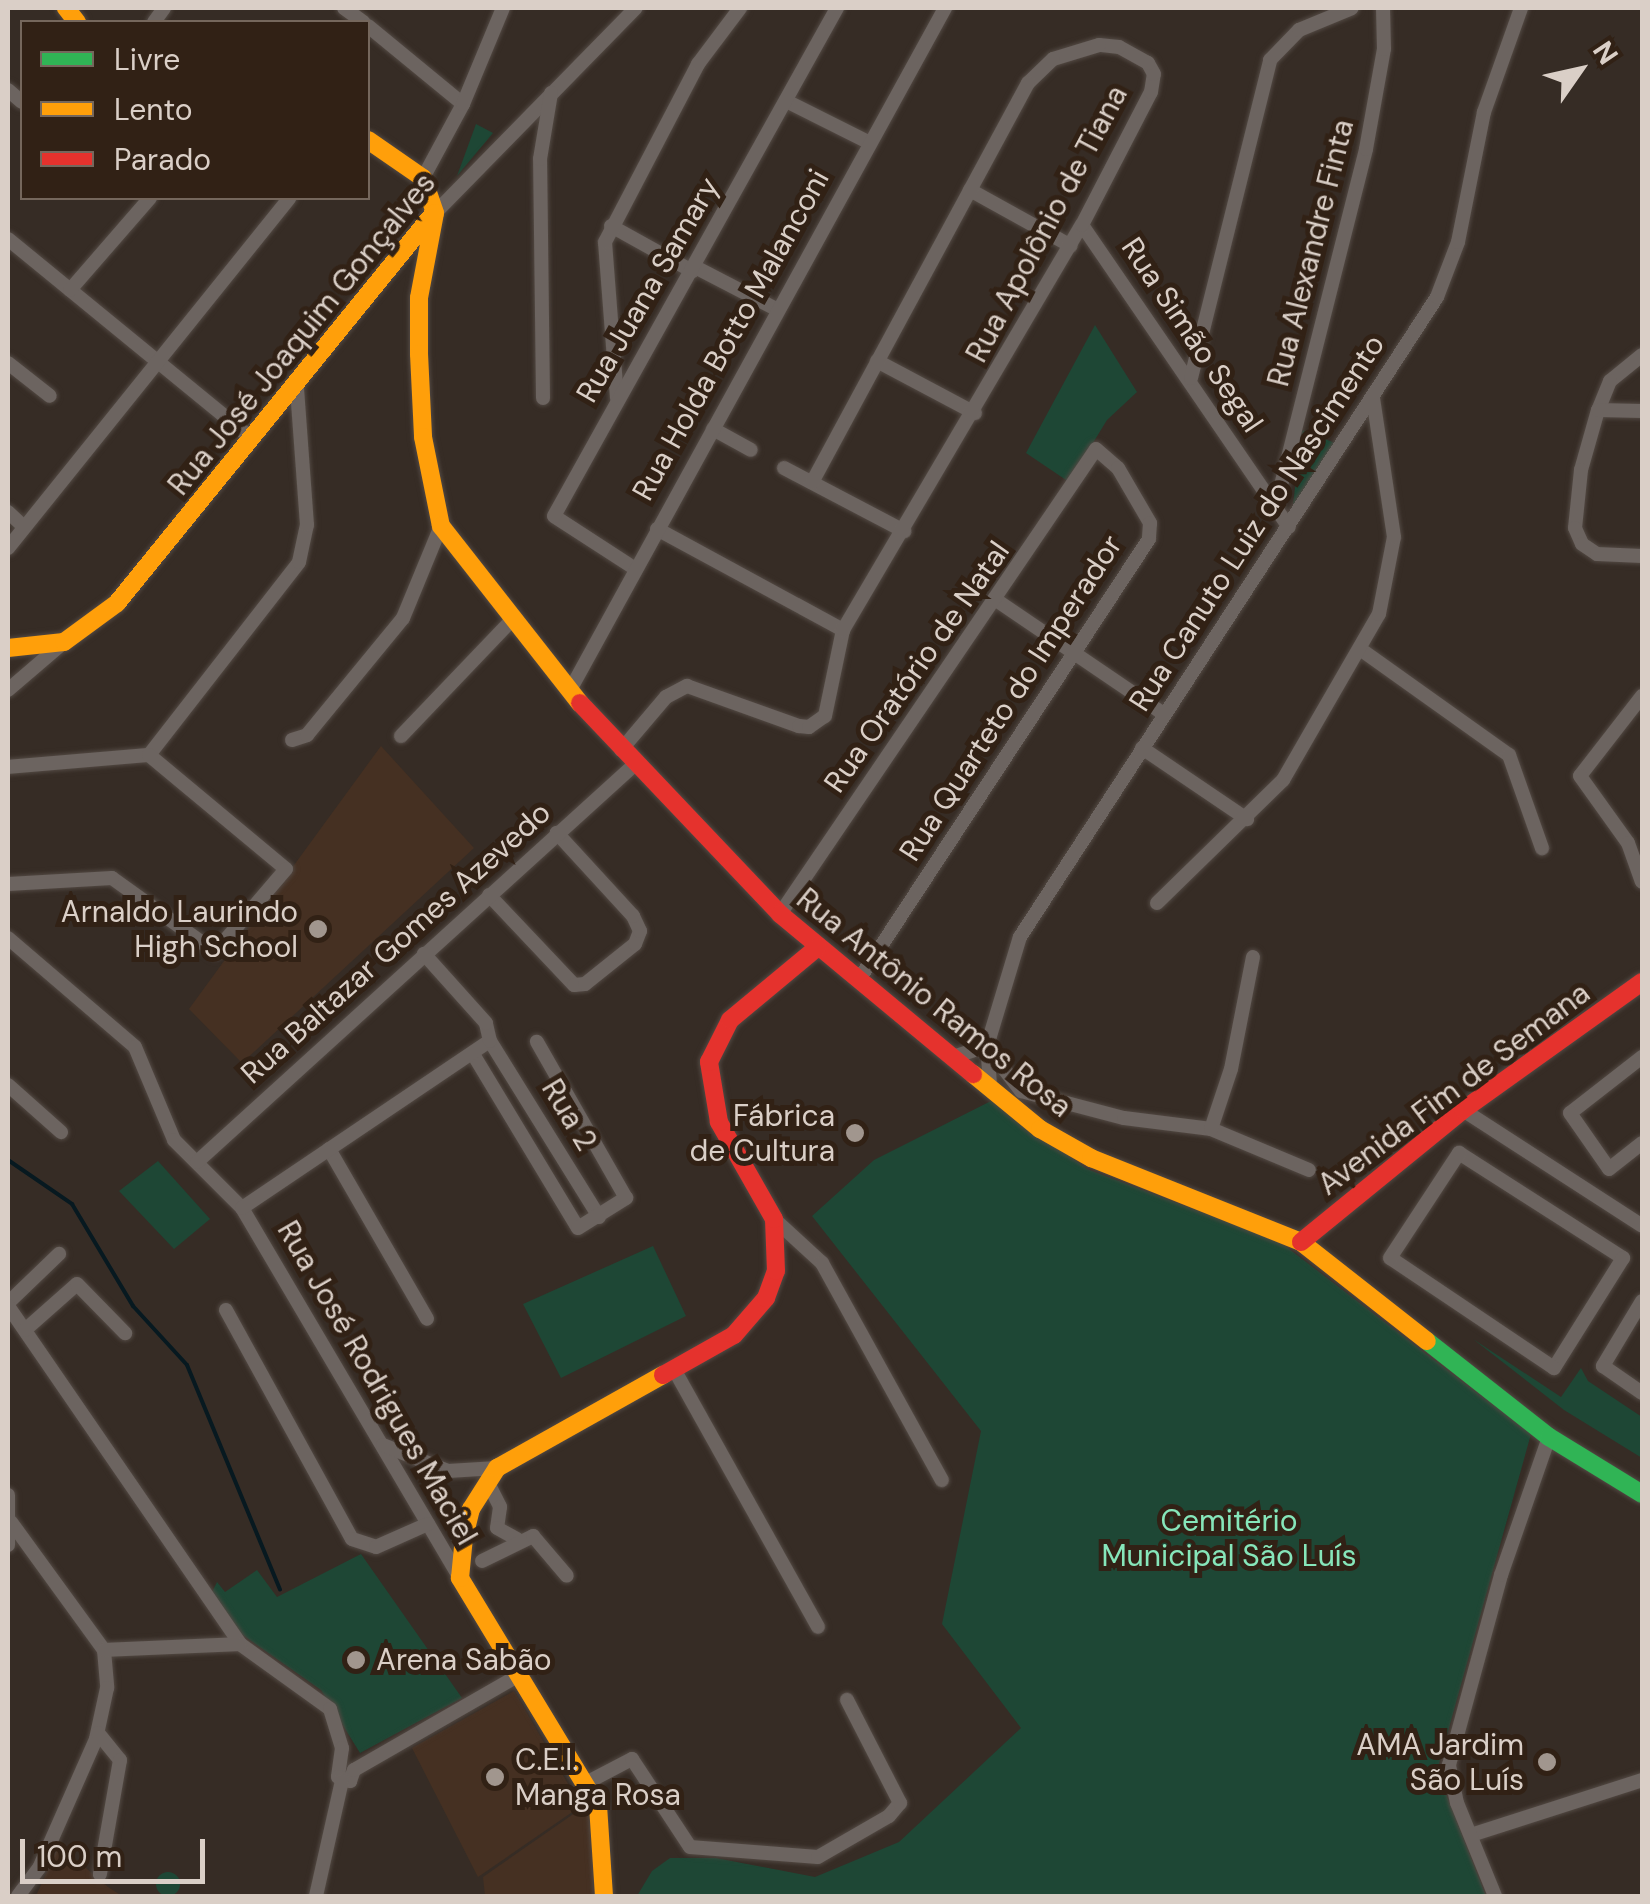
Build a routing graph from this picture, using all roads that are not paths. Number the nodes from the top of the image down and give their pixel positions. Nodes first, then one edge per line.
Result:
1 (503, 8) edge
2 (636, 8) edge
3 (740, 8) edge
4 (838, 8) edge
5 (945, 8) edge
6 (1352, 8) edge
7 (1382, 8) edge
8 (1521, 8) edge
9 (370, 28) edge
10 (552, 92) junction
11 (786, 101) junction
12 (463, 104) junction
13 (370, 141) edge
14 (868, 142) junction
15 (423, 178) junction
16 (970, 190) junction
17 (145, 200) edge
18 (287, 200) edge
19 (434, 212) junction
20 (1082, 225) junction
21 (611, 226) junction
22 (8, 239) edge
23 (1070, 246) junction
24 (693, 269) junction
25 (70, 290) junction
26 (778, 310) junction
27 (1642, 355) edge
28 (878, 361) junction
29 (8, 363) edge
30 (158, 364) junction
31 (1191, 378) junction
32 (297, 388) junction
33 (50, 396) dead end
34 (543, 398) dead end
35 (617, 398) junction
36 (1373, 398) junction
37 (1598, 410) junction
38 (1642, 411) edge
39 (975, 413) junction
40 (713, 429) junction
41 (249, 436) junction
42 (1096, 449) joint
43 (751, 450) dead end
44 (784, 468) dead end
45 (812, 482) junction
46 (1275, 509) junction
47 (8, 512) edge
48 (17, 525) edge
49 (441, 526) junction
50 (1289, 527) junction
51 (657, 529) junction
52 (904, 532) junction
53 (8, 548) edge
54 (1642, 556) edge
55 (634, 568) junction
56 (996, 600) junction
57 (510, 621) junction
58 (843, 630) junction
59 (64, 642) junction
60 (8, 648) edge
61 (1076, 651) junction
62 (1363, 652) junction
63 (8, 690) edge
64 (569, 692) junction
65 (1642, 696) edge
66 (1164, 714) junction
67 (401, 736) dead end
68 (292, 740) dead end
69 (1142, 748) junction
70 (620, 750) junction
71 (149, 755) junction
72 (633, 766) junction
73 (8, 767) edge
74 (1247, 819) junction
75 (557, 834) junction
76 (1542, 848) dead end
77 (1642, 882) edge
78 (8, 884) edge
79 (490, 895) junction
80 (1157, 903) dead end
81 (780, 914) junction
82 (8, 938) edge
83 (818, 946) junction
84 (424, 954) junction
85 (1253, 957) dead end
86 (860, 978) junction
87 (1642, 982) edge
88 (490, 1041) junction
89 (537, 1042) dead end
90 (987, 1046) junction
91 (472, 1054) junction
92 (956, 1056) junction
93 (1642, 1057) edge
94 (8, 1084) edge
95 (990, 1085) junction
96 (1463, 1110) junction
97 (1211, 1129) junction
98 (60, 1132) dead end
99 (1642, 1143) edge
100 (329, 1149) junction
101 (1460, 1153) joint
102 (197, 1162) junction
103 (1310, 1170) dead end
104 (242, 1208) junction
105 (599, 1218) junction
106 (774, 1218) junction
107 (1642, 1226) edge
108 (1301, 1242) junction
109 (60, 1254) dead end
110 (1642, 1301) edge
111 (8, 1304) edge
112 (226, 1310) dead end
113 (426, 1319) dead end
114 (25, 1330) junction
115 (126, 1333) dead end
116 (675, 1371) junction
117 (1642, 1393) edge
118 (1549, 1437) junction
119 (382, 1445) junction
120 (492, 1474) junction
121 (942, 1480) dead end
122 (1642, 1494) edge
123 (8, 1495) edge
124 (11, 1522) junction
125 (428, 1524) junction
126 (517, 1539) junction
127 (8, 1544) edge
128 (482, 1560) dead end
129 (567, 1576) dead end
130 (460, 1578) junction
131 (818, 1627) dead end
132 (240, 1644) junction
133 (104, 1650) junction
134 (516, 1676) junction
135 (847, 1700) dead end
136 (98, 1733) junction
137 (346, 1772) junction
138 (1642, 1780) edge
139 (586, 1783) junction
140 (1471, 1834) junction
141 (100, 1874) dead end
142 (18, 1896) edge
143 (316, 1896) edge
144 (604, 1896) edge
145 (1494, 1896) edge

1 - 12 street
2 - 10 street, Rua José Joaquim Gonçalves
3 - 21 street
4 - 11 street, Rua Juana Samary
5 - 14 street, Rua Holda Botto Malanconi
6 - 31 street
7 - 46 street, Rua Alexandre Finta
8 - 36 street, Rua Canuto Luiz do Nascimento
9 - 12 street
10 - 19 street, Rua José Joaquim Gonçalves
10 - 34 street
11 - 14 street
11 - 24 street, Rua Juana Samary
12 - 15 street
13 - 15 street
14 - 26 street, Rua Holda Botto Malanconi
15 - 19 street
16 - 20 street, Rua Apolônio de Tiana
16 - 23 street
16 - 28 street, Rua Apolônio de Tiana
17 - 25 street
18 - 30 street
19 - 32 street, Rua José Joaquim Gonçalves
19 - 49 street
20 - 23 street, Rua Apolônio de Tiana
20 - 31 street, Rua Simão Segal
21 - 24 street
21 - 35 street
22 - 25 street
23 - 39 street, Rua Apolônio de Tiana
24 - 26 street
24 - 35 street, Rua Juana Samary
25 - 30 street
26 - 40 street, Rua Holda Botto Malanconi
27 - 37 street
28 - 39 street
28 - 45 street, Rua Apolônio de Tiana
29 - 33 street
30 - 41 street
30 - 48 street
31 - 46 street, Rua Simão Segal
32 - 41 street, Rua José Joaquim Gonçalves
32 - 71 street
35 - 55 street, Rua Juana Samary
36 - 50 street, Rua Canuto Luiz do Nascimento
36 - 62 street
37 - 38 street
37 - 54 street
39 - 52 street, Rua Apolônio de Tiana
40 - 43 street
40 - 51 street, Rua Holda Botto Malanconi
41 - 59 street, Rua José Joaquim Gonçalves
42 - 56 street, Rua Oratório de Natal
42 - 61 street, Rua Quarteto do Imperador
44 - 45 street
45 - 52 street
46 - 50 street, Rua Simão Segal
47 - 48 street
48 - 53 street
49 - 57 street, Rua Antônio Ramos Rosa
49 - 68 street
50 - 66 street, Rua Canuto Luiz do Nascimento
51 - 55 street, Rua Holda Botto Malanconi
51 - 58 street
52 - 58 street, Rua Apolônio de Tiana
55 - 64 street, Rua Holda Botto Malanconi
56 - 61 street
56 - 81 street, Rua Oratório de Natal
57 - 64 street, Rua Antônio Ramos Rosa
57 - 67 street
58 - 70 street, Rua Apolônio de Tiana
59 - 60 street
59 - 63 street, Rua José Joaquim Gonçalves
61 - 66 street
61 - 86 street, Rua Quarteto do Imperador
62 - 74 street
62 - 76 street
64 - 70 street, Rua Antônio Ramos Rosa
65 - 77 street
66 - 69 street, Rua Canuto Luiz do Nascimento
69 - 74 street
69 - 90 street, Rua Canuto Luiz do Nascimento
70 - 72 street, Rua Antônio Ramos Rosa
71 - 73 street
71 - 78 street
72 - 75 street, Rua Baltazar Gomes Azevedo
72 - 81 street, Rua Antônio Ramos Rosa
74 - 80 street
75 - 79 street, Rua Baltazar Gomes Azevedo
75 - 79 street
79 - 84 street, Rua Baltazar Gomes Azevedo
81 - 83 street, Rua Antônio Ramos Rosa
82 - 102 street
83 - 86 street, Rua Antônio Ramos Rosa
83 - 106 street
84 - 88 street
84 - 102 street, Rua Baltazar Gomes Azevedo
85 - 97 street
86 - 92 street, Rua Antônio Ramos Rosa
87 - 96 street, Avenida Fim de Semana
88 - 91 street, Rua José Rodrigues Maciel
88 - 105 street, Rua 2
89 - 105 street, Rua 2
90 - 92 street
90 - 95 street, Rua Canuto Luiz do Nascimento
90 - 97 street
91 - 100 street, Rua José Rodrigues Maciel
91 - 105 street
92 - 95 street, Rua Antônio Ramos Rosa
93 - 99 street
94 - 98 street
95 - 108 street, Rua Antônio Ramos Rosa
96 - 107 street
96 - 108 street, Avenida Fim de Semana
97 - 103 street
100 - 104 street, Rua José Rodrigues Maciel
100 - 113 street
101 - 101 street
102 - 104 street
104 - 119 street, Rua José Rodrigues Maciel
106 - 116 street
106 - 121 street
108 - 118 street, Rua Antônio Ramos Rosa
109 - 111 street
110 - 117 street
111 - 114 street
112 - 125 street
114 - 115 street
114 - 132 street
116 - 120 street
116 - 131 street
118 - 122 street, Rua Antônio Ramos Rosa
118 - 140 street
119 - 120 street
119 - 125 street, Rua José Rodrigues Maciel
120 - 126 street
120 - 130 street
123 - 124 street
124 - 127 street
124 - 133 street
125 - 130 street, Rua José Rodrigues Maciel
126 - 128 street
126 - 129 street
130 - 134 street, Rua José Rodrigues Maciel
132 - 133 street
132 - 137 street
133 - 136 street
134 - 137 street
134 - 139 street, Rua José Rodrigues Maciel
135 - 139 street
136 - 141 street
136 - 142 street
137 - 143 street
138 - 140 street
139 - 144 street, Rua José Rodrigues Maciel
140 - 145 street

